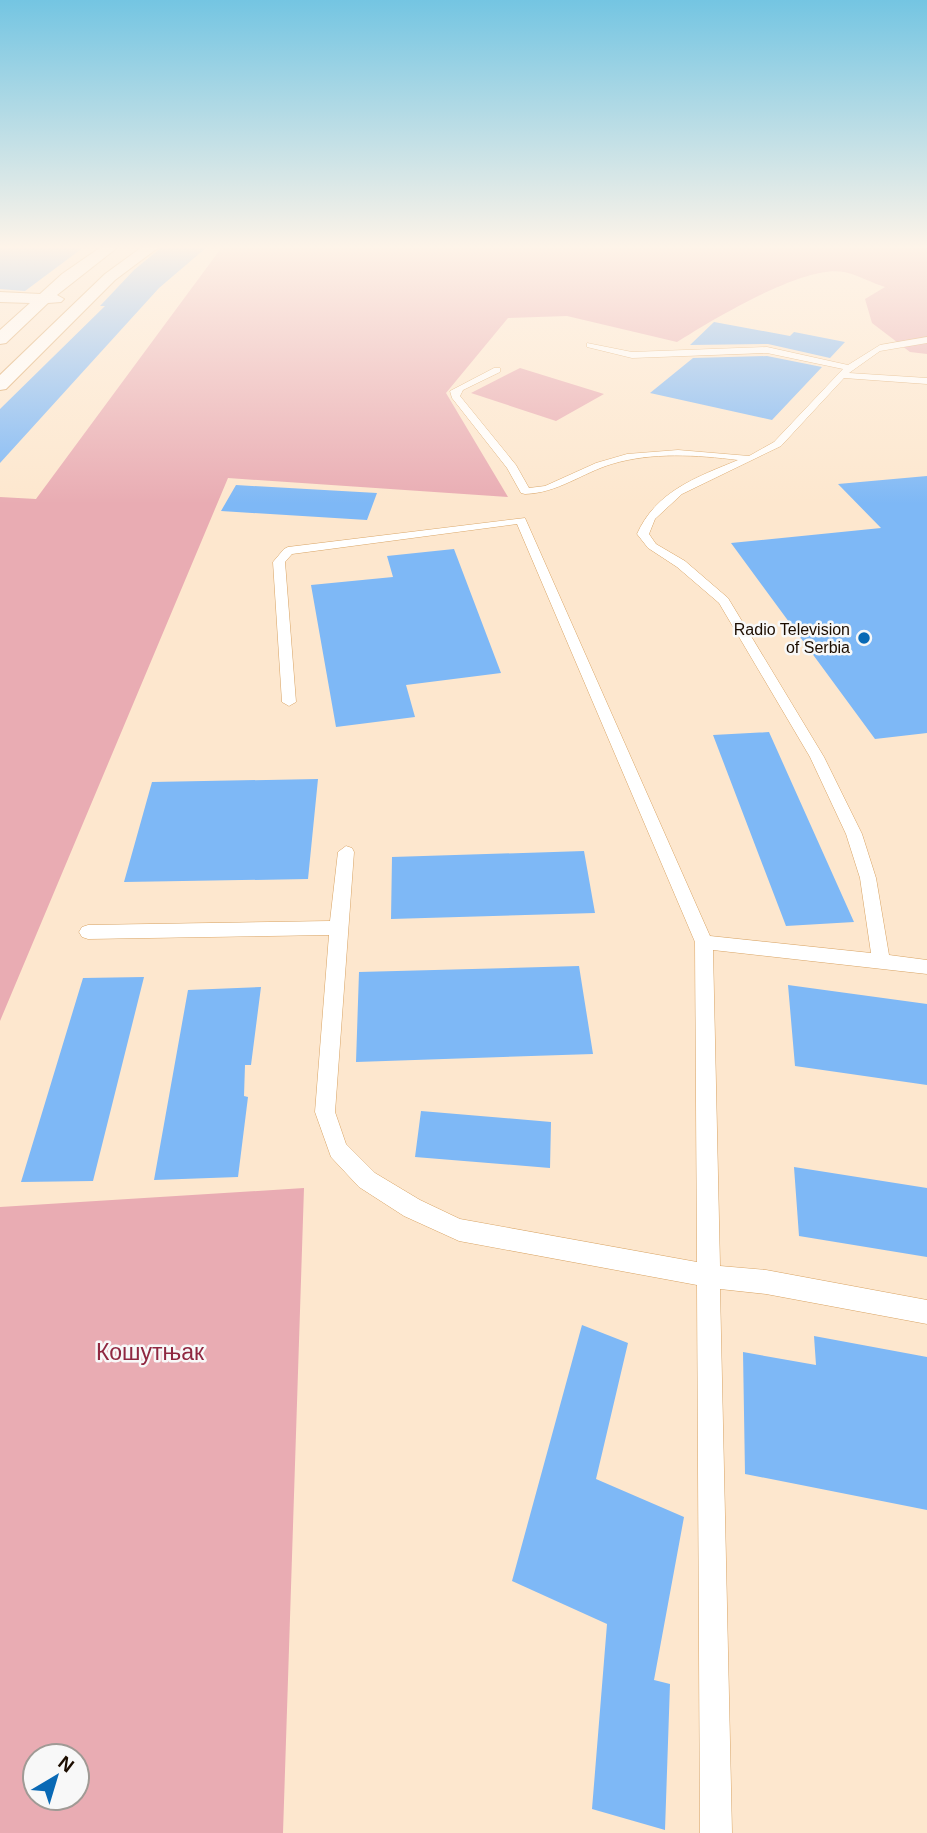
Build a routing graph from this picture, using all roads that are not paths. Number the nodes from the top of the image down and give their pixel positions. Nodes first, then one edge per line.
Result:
1 (53, 333) edge
2 (927, 340) edge
3 (590, 345) dead end
4 (497, 370) dead end
5 (848, 371) junction
6 (927, 381) edge
7 (0, 385) edge
8 (748, 458) junction
9 (525, 491) junction
10 (521, 520) junction
11 (289, 702) dead end
12 (346, 852) dead end
13 (338, 928) junction
14 (88, 932) dead end
15 (704, 942) junction
16 (881, 962) junction
17 (927, 967) edge
18 (709, 1276) junction
19 (927, 1312) edge
20 (716, 1833) edge

1 - 7 street
2 - 5 lane
3 - 5 lane
4 - 9 lane
5 - 6 lane
5 - 8 lane
8 - 9 lane
8 - 16 lane
9 - 10 lane
10 - 11 lane
10 - 15 lane
12 - 13 lane
13 - 14 lane
13 - 18 lane
15 - 16 lane
15 - 18 lane
16 - 17 lane
18 - 19 lane
18 - 20 lane

